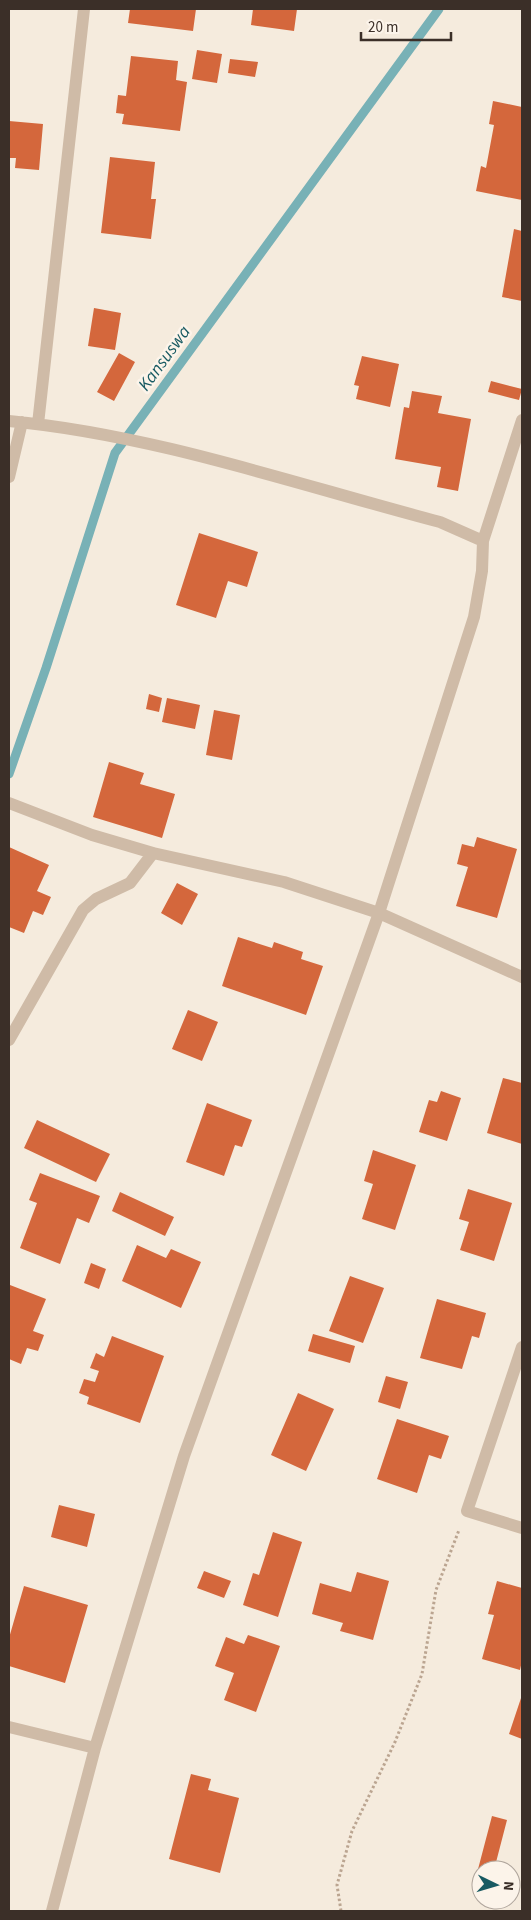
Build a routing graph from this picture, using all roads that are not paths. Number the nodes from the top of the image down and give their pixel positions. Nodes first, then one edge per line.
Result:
1 (84, 9) edge
2 (522, 420) edge
3 (9, 421) edge
4 (22, 422) junction
5 (38, 424) junction
6 (9, 477) edge
7 (483, 541) junction
8 (9, 803) edge
9 (153, 853) junction
10 (378, 913) junction
11 (522, 977) edge
12 (9, 1040) edge
13 (522, 1347) edge
14 (522, 1528) edge
15 (9, 1727) edge
16 (95, 1748) junction
17 (52, 1911) edge

1 - 5 street
2 - 7 street
3 - 4 street
4 - 5 street
4 - 6 street
5 - 7 street
7 - 10 street
8 - 9 street
9 - 10 street
9 - 12 street
10 - 11 street
10 - 16 street
13 - 14 street
15 - 16 street
16 - 17 street

